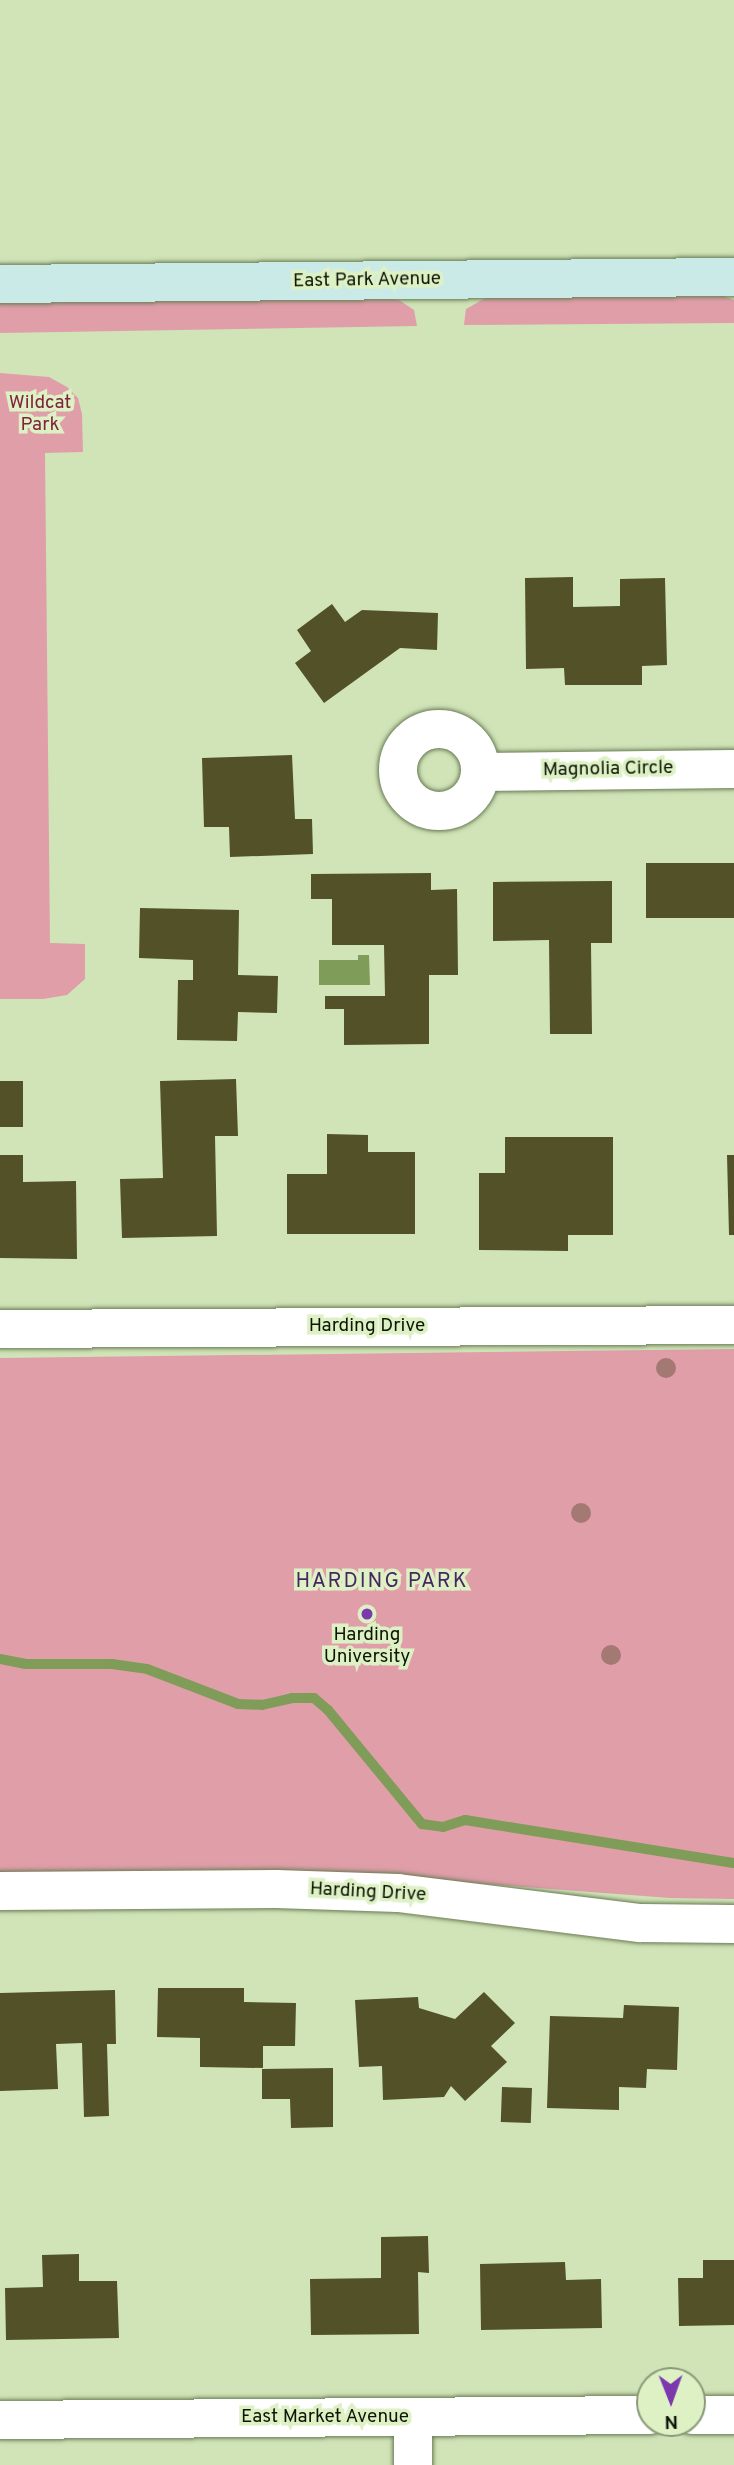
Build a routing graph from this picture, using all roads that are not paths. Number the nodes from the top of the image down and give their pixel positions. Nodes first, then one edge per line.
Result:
1 (734, 277) edge
2 (0, 284) edge
3 (734, 769) edge
4 (481, 772) dead end
5 (734, 1325) edge
6 (0, 1329) edge
7 (0, 1891) edge
8 (734, 1924) edge
9 (636, 2415) edge
10 (706, 2415) edge
11 (734, 2415) edge
12 (413, 2417) junction
13 (0, 2420) edge
14 (413, 2465) edge

1 - 2 street, East Park Avenue
3 - 4 street, Magnolia Circle
5 - 6 street, Harding Drive
7 - 8 street, Harding Drive
9 - 12 street, East Market Avenue
10 - 11 street
12 - 13 street, East Market Avenue
12 - 14 street

